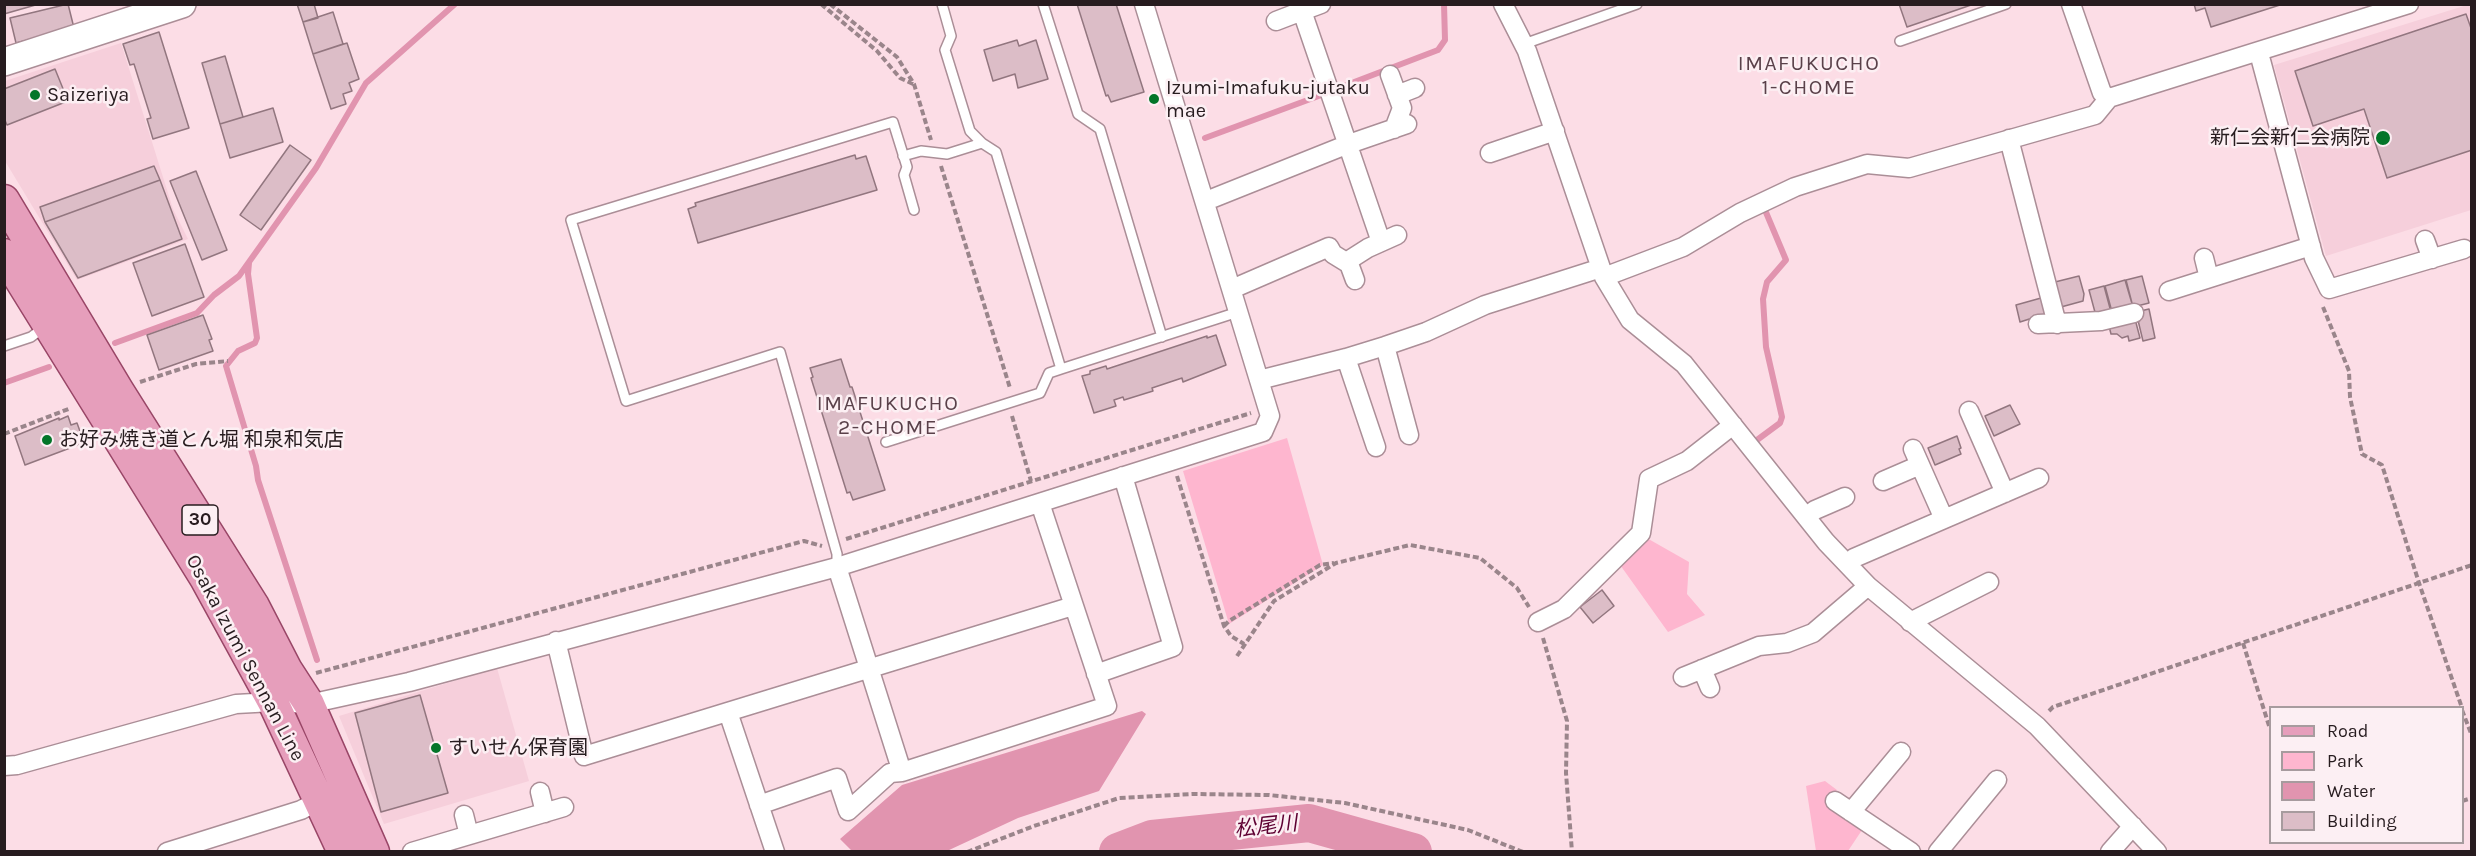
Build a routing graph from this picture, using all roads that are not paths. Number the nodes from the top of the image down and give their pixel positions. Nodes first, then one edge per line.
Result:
1 (942, 4) edge
2 (1043, 4) edge
3 (1144, 4) edge
4 (1321, 4) edge
5 (1503, 4) edge
6 (1637, 4) edge
7 (2006, 4) edge
8 (2071, 4) edge
9 (2409, 4) edge
10 (171, 6) edge
11 (1302, 11) junction
12 (1276, 21) dead end
13 (1900, 41) dead end
14 (1524, 44) junction
15 (2259, 53) junction
16 (4, 62) edge
17 (1390, 75) dead end
18 (1415, 88) dead end
19 (1397, 95) junction
20 (2109, 98) junction
21 (1555, 131) junction
22 (2009, 139) junction
23 (982, 143) junction
24 (1346, 145) junction
25 (1490, 153) dead end
26 (903, 156) junction
27 (4, 200) edge
28 (1206, 201) junction
29 (914, 210) dead end
30 (2425, 240) dead end
31 (2311, 246) junction
32 (2464, 249) dead end
33 (4, 254) edge
34 (2204, 258) dead end
35 (2432, 259) junction
36 (1348, 261) junction
37 (1603, 272) junction
38 (2210, 278) junction
39 (1355, 280) dead end
40 (1232, 289) junction
41 (2169, 291) dead end
42 (1238, 312) junction
43 (2134, 314) dead end
44 (48, 325) junction
45 (1162, 337) junction
46 (4, 346) edge
47 (1385, 346) junction
48 (1346, 358) junction
49 (1061, 369) junction
50 (1259, 380) junction
51 (105, 394) junction
52 (1969, 411) dead end
53 (1733, 425) junction
54 (1409, 435) dead end
55 (886, 442) dead end
56 (1376, 447) dead end
57 (1123, 476) junction
58 (2039, 478) dead end
59 (1883, 481) dead end
60 (2005, 493) junction
61 (1845, 497) dead end
62 (1040, 503) junction
63 (1807, 516) junction
64 (1944, 519) junction
65 (1848, 564) junction
66 (837, 567) junction
67 (1989, 582) dead end
68 (1868, 586) junction
69 (1073, 606) junction
70 (1539, 622) road end
71 (1910, 622) junction
72 (556, 641) junction
73 (870, 669) junction
74 (1702, 669) junction
75 (1096, 674) junction
76 (1683, 677) dead end
77 (1710, 688) dead end
78 (308, 690) junction
79 (273, 702) junction
80 (728, 712) junction
81 (1901, 752) dead end
82 (4, 766) edge
83 (902, 772) junction
84 (1997, 780) dead end
85 (540, 792) dead end
86 (320, 800) junction
87 (1835, 801) dead end
88 (759, 805) junction
89 (564, 807) dead end
90 (1851, 812) junction
91 (545, 813) junction
92 (464, 815) dead end
93 (2133, 826) junction
94 (470, 835) junction
95 (1907, 851) edge
96 (167, 852) edge
97 (343, 852) edge
98 (374, 852) edge
99 (412, 852) edge
100 (775, 852) edge
101 (1938, 852) edge
102 (2110, 852) edge
103 (2157, 852) edge

1 - 23 lane
2 - 45 lane
3 - 28 street
4 - 11 street
5 - 14 street
6 - 14 lane
7 - 13 lane
8 - 20 street
9 - 15 street
10 - 16 main road
11 - 12 street
11 - 24 street
14 - 21 street
15 - 20 street
15 - 31 street
17 - 19 street
18 - 19 street
19 - 24 street
20 - 22 street
21 - 25 street
21 - 37 street
22 - 37 street
22 - 43 street
23 - 26 lane
23 - 49 lane
24 - 28 street
24 - 36 street
26 - 29 lane
26 - 66 lane
27 - 51 main road, Osaka Izumi Sennan Line / 30
28 - 40 street
30 - 35 street
31 - 35 street
31 - 38 street
32 - 35 street
33 - 44 main road, Osaka Izumi Sennan Line / 30
34 - 38 street
36 - 39 street
36 - 40 street
37 - 47 street
37 - 53 street
38 - 41 street
40 - 42 street
42 - 45 lane
42 - 50 street
44 - 46 lane
44 - 51 main road, Osaka Izumi Sennan Line / 30
45 - 49 lane
47 - 48 street
47 - 54 street
48 - 50 street
48 - 56 street
49 - 55 lane
50 - 57 street
51 - 78 main road, Osaka Izumi Sennan Line / 30
51 - 79 main road, Osaka Izumi Sennan Line / 30
52 - 60 street
53 - 63 street
53 - 70 street
57 - 62 street
57 - 75 street
58 - 60 street
59 - 64 street
60 - 64 street
61 - 63 street
62 - 66 street
62 - 69 street
63 - 65 street
64 - 65 street
65 - 68 street
66 - 72 street
66 - 73 street
67 - 71 street
68 - 71 street
68 - 74 street
69 - 73 street
69 - 75 street
71 - 93 street
72 - 78 street
72 - 80 street
73 - 80 street
73 - 83 street
74 - 76 street
74 - 77 street
75 - 83 street
78 - 79 street
78 - 98 main road, Osaka Izumi Sennan Line / 30
79 - 82 street
79 - 86 main road, Osaka Izumi Sennan Line / 30
80 - 88 street
81 - 90 street
83 - 88 street
84 - 101 street
85 - 91 street
86 - 96 street
86 - 97 main road, Osaka Izumi Sennan Line / 30
87 - 90 street
88 - 100 street
89 - 91 street
90 - 95 street
91 - 94 street
92 - 94 street
93 - 102 street
93 - 103 street
94 - 99 street

